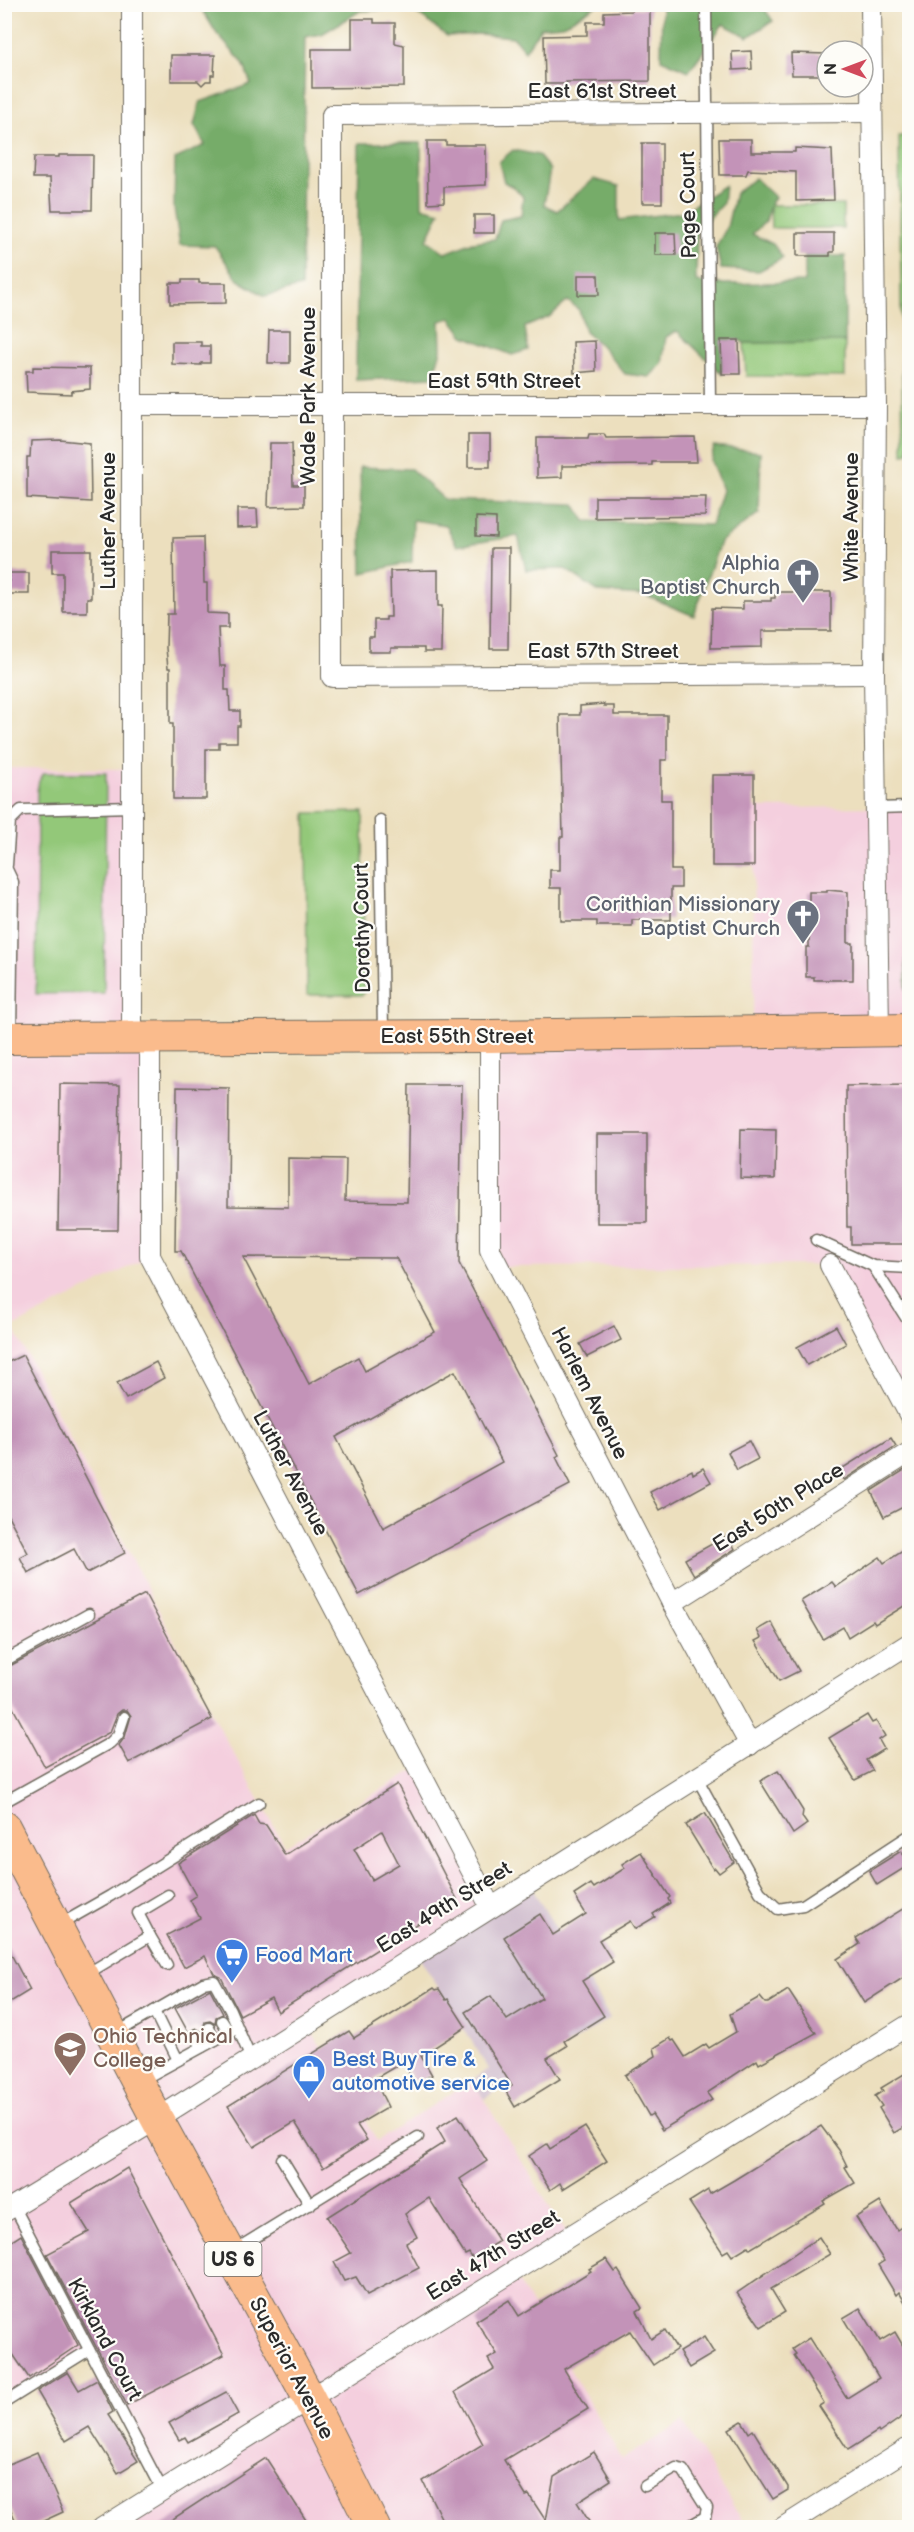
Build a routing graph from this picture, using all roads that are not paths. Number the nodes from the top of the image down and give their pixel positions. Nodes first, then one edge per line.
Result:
1 (132, 4) edge
2 (706, 4) edge
3 (871, 4) edge
4 (872, 112) junction
5 (333, 115) joint
6 (706, 115) junction
7 (132, 405) junction
8 (332, 405) junction
9 (710, 405) junction
10 (876, 405) junction
11 (874, 674) junction
12 (333, 677) joint
13 (132, 807) junction
14 (909, 807) edge
15 (877, 808) junction
16 (380, 820) dead end
17 (6, 864) edge
18 (894, 1030) edge
19 (383, 1036) junction
20 (490, 1036) junction
21 (141, 1037) junction
22 (8, 1038) edge
23 (816, 1240) dead end
24 (830, 1265) dead end
25 (873, 1266) junction
26 (909, 1268) edge
27 (909, 1324) edge
28 (909, 1416) edge
29 (909, 1452) edge
30 (672, 1603) junction
31 (89, 1614) dead end
32 (909, 1643) edge
33 (4, 1661) edge
34 (124, 1717) dead end
35 (750, 1745) junction
36 (697, 1778) junction
37 (4, 1802) edge
38 (259, 1803) dead end
39 (4, 1827) edge
40 (909, 1834) edge
41 (168, 1895) dead end
42 (490, 1906) junction
43 (56, 1926) junction
44 (150, 1936) junction
45 (167, 1965) dead end
46 (82, 1977) junction
47 (154, 2012) junction
48 (222, 2020) dead end
49 (909, 2024) edge
50 (209, 2028) dead end
51 (233, 2030) junction
52 (113, 2035) junction
53 (195, 2035) dead end
54 (215, 2040) junction
55 (202, 2047) junction
56 (250, 2059) junction
57 (178, 2060) junction
58 (137, 2082) junction
59 (157, 2119) junction
60 (418, 2137) dead end
61 (282, 2159) dead end
62 (310, 2205) junction
63 (9, 2209) edge
64 (230, 2253) junction
65 (89, 2350) junction
66 (309, 2398) junction
67 (4, 2403) edge
68 (909, 2447) edge
69 (645, 2486) dead end
70 (162, 2489) junction
71 (102, 2528) edge
72 (374, 2528) edge
73 (686, 2528) edge
74 (782, 2528) edge

1 - 7 street, Luther Avenue
2 - 6 lane, Page Court
3 - 4 street, White Avenue
4 - 6 street, East 61st Street
4 - 10 street, White Avenue
5 - 6 street, East 61st Street
5 - 8 street, Wade Park Avenue
6 - 9 lane, Page Court
7 - 8 street, East 59th Street
7 - 13 street, Luther Avenue
8 - 9 street, East 59th Street
8 - 12 street, Wade Park Avenue
9 - 10 street, East 59th Street
10 - 11 street, White Avenue
11 - 12 street, East 57th Street
11 - 15 street, White Avenue
13 - 17 lane
13 - 21 street, Luther Avenue
14 - 15 lane
15 - 18 street, White Avenue
16 - 19 lane, Dorothy Court
17 - 22 lane
18 - 20 main road, East 55th Street
19 - 20 main road, East 55th Street
19 - 21 main road, East 55th Street
20 - 30 street, Harlem Avenue
21 - 22 main road, East 55th Street
21 - 42 street, Luther Avenue
23 - 25 lane
24 - 28 street
25 - 26 lane
25 - 27 lane
29 - 30 street, East 50th Place
30 - 35 street, Harlem Avenue
31 - 33 lane
32 - 35 street, East 49th Street
34 - 37 lane
35 - 36 street, East 49th Street
36 - 40 lane
36 - 42 street, East 49th Street
38 - 43 lane
39 - 43 main road, Superior Avenue / US 6
41 - 44 lane
42 - 56 street, East 49th Street
43 - 46 main road, Superior Avenue / US 6
44 - 45 lane
44 - 46 lane
46 - 52 main road, Superior Avenue / US 6
47 - 51 lane
47 - 52 lane
47 - 57 lane
48 - 51 lane
49 - 66 street, East 47th Street
50 - 54 lane
51 - 54 lane
51 - 56 lane
52 - 58 main road, Superior Avenue / US 6
53 - 55 lane
54 - 55 lane
55 - 57 lane
56 - 59 street, East 49th Street
57 - 58 lane
58 - 59 main road, Superior Avenue / US 6
59 - 63 street, East 49th Street
59 - 64 main road, Superior Avenue / US 6
60 - 62 lane
61 - 62 lane
62 - 64 lane
63 - 65 lane, Kirkland Court
64 - 66 main road, Superior Avenue / US 6
65 - 67 lane
65 - 70 lane, Kirkland Court
66 - 70 street, East 47th Street
66 - 72 main road, Superior Avenue / US 6
68 - 74 street
69 - 73 lane
70 - 71 street, East 47th Street

